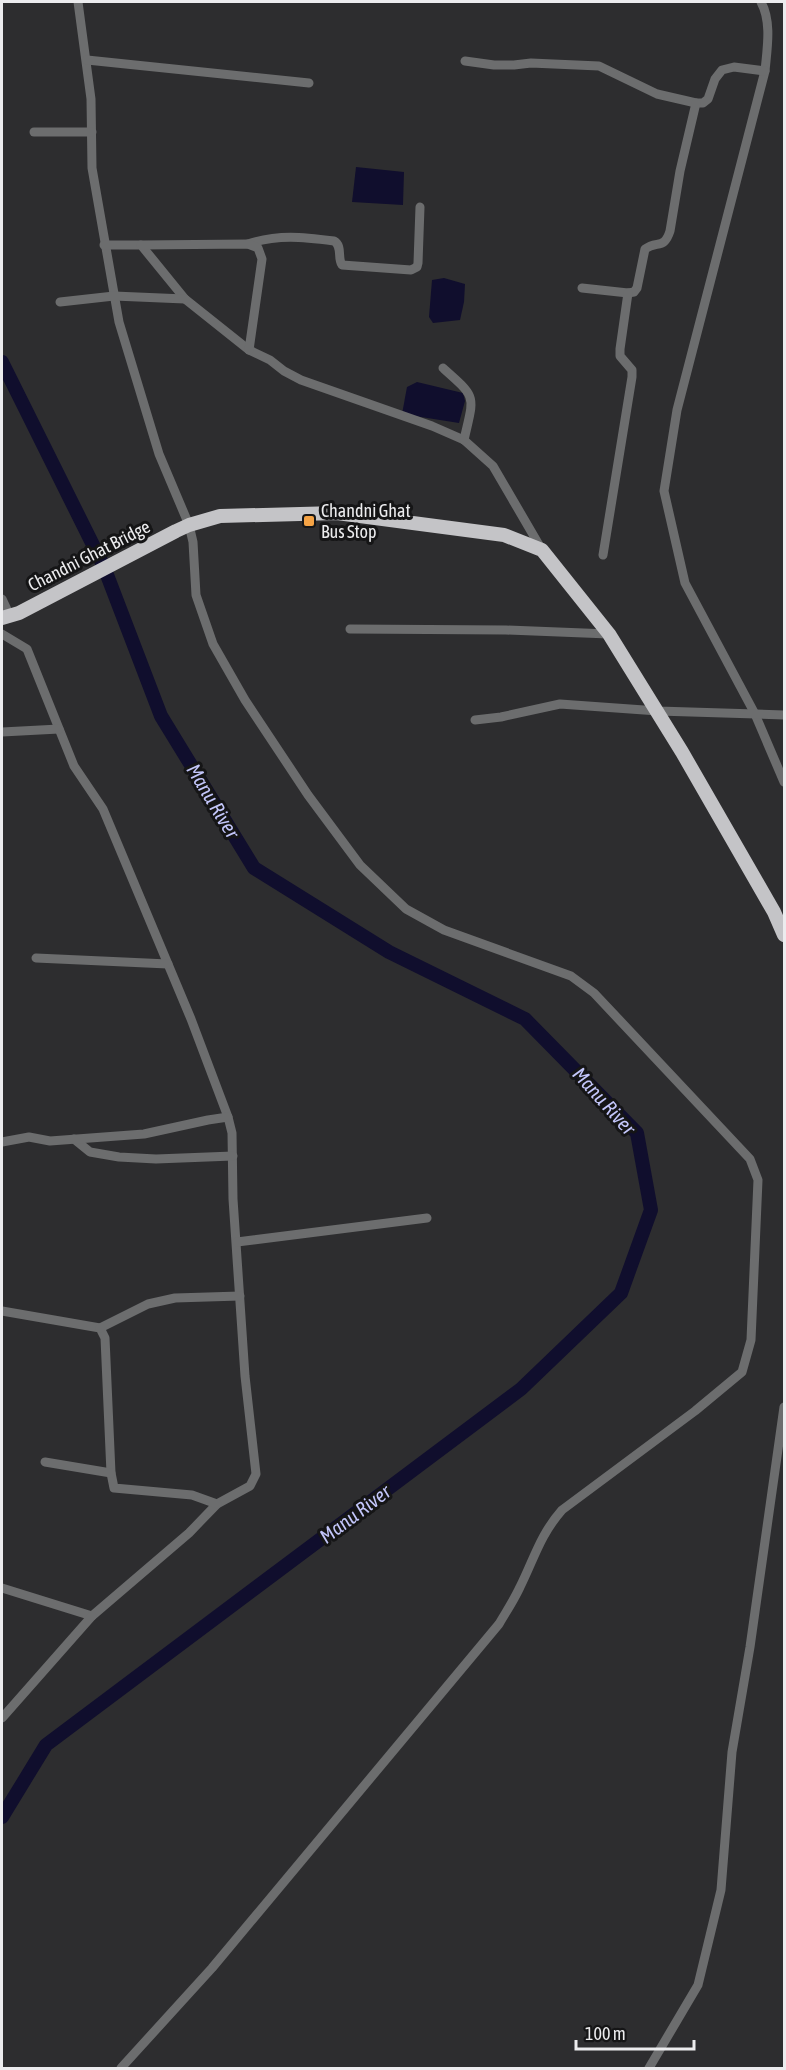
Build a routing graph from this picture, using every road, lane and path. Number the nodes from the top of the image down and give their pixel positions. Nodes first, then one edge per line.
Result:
1 (78, 2) edge
2 (761, 2) edge
3 (87, 60) junction
4 (465, 61) dead end
5 (765, 70) junction
6 (309, 83) dead end
7 (696, 103) junction
8 (34, 132) dead end
9 (92, 132) junction
10 (420, 207) dead end
11 (248, 244) junction
12 (104, 245) junction
13 (141, 245) junction
14 (582, 288) dead end
15 (628, 293) junction
16 (114, 296) junction
17 (184, 299) junction
18 (60, 302) dead end
19 (249, 350) junction
20 (443, 368) dead end
21 (465, 440) junction
22 (183, 528) junction
23 (542, 550) junction
24 (603, 555) dead end
25 (2, 599) edge
26 (10, 616) edge
27 (350, 629) dead end
28 (2, 634) edge
29 (609, 634) junction
30 (658, 711) junction
31 (755, 714) junction
32 (784, 715) edge
33 (475, 720) dead end
34 (59, 729) junction
35 (2, 732) edge
36 (784, 782) edge
37 (784, 935) edge
38 (36, 958) dead end
39 (168, 964) junction
40 (228, 1117) junction
41 (74, 1139) junction
42 (2, 1142) edge
43 (232, 1156) junction
44 (427, 1218) dead end
45 (237, 1242) junction
46 (240, 1296) junction
47 (2, 1311) edge
48 (100, 1328) junction
49 (784, 1407) edge
50 (45, 1462) dead end
51 (111, 1473) junction
52 (217, 1504) junction
53 (2, 1588) edge
54 (92, 1616) junction
55 (2, 1718) edge
56 (121, 2068) edge
57 (649, 2068) edge

1 - 3 street
2 - 5 street
3 - 6 street
3 - 9 street
4 - 7 street
5 - 7 street
5 - 31 street
7 - 15 street
8 - 9 street
9 - 12 street
10 - 11 street
11 - 13 street
11 - 19 street
12 - 13 street
12 - 16 street
13 - 17 street
14 - 15 street
15 - 24 street
16 - 17 street
16 - 18 street
16 - 22 street
17 - 19 street
19 - 21 street
20 - 21 street
21 - 23 street
22 - 23 highway, Chandni Ghat Bridge
22 - 26 highway, Chandni Ghat Bridge
22 - 56 street
23 - 29 highway
25 - 26 street
27 - 29 street
28 - 34 street
29 - 30 highway
30 - 31 street
30 - 33 street
30 - 37 highway
31 - 32 street
31 - 36 street
34 - 35 street
34 - 39 street
38 - 39 street
39 - 40 street
40 - 41 street
40 - 43 street
41 - 42 street
41 - 43 street
43 - 45 street
44 - 45 street
45 - 46 street
46 - 48 street
46 - 52 street
47 - 48 street
48 - 51 street
49 - 57 street
50 - 51 street
51 - 52 street
52 - 54 street
53 - 54 street
54 - 55 street

